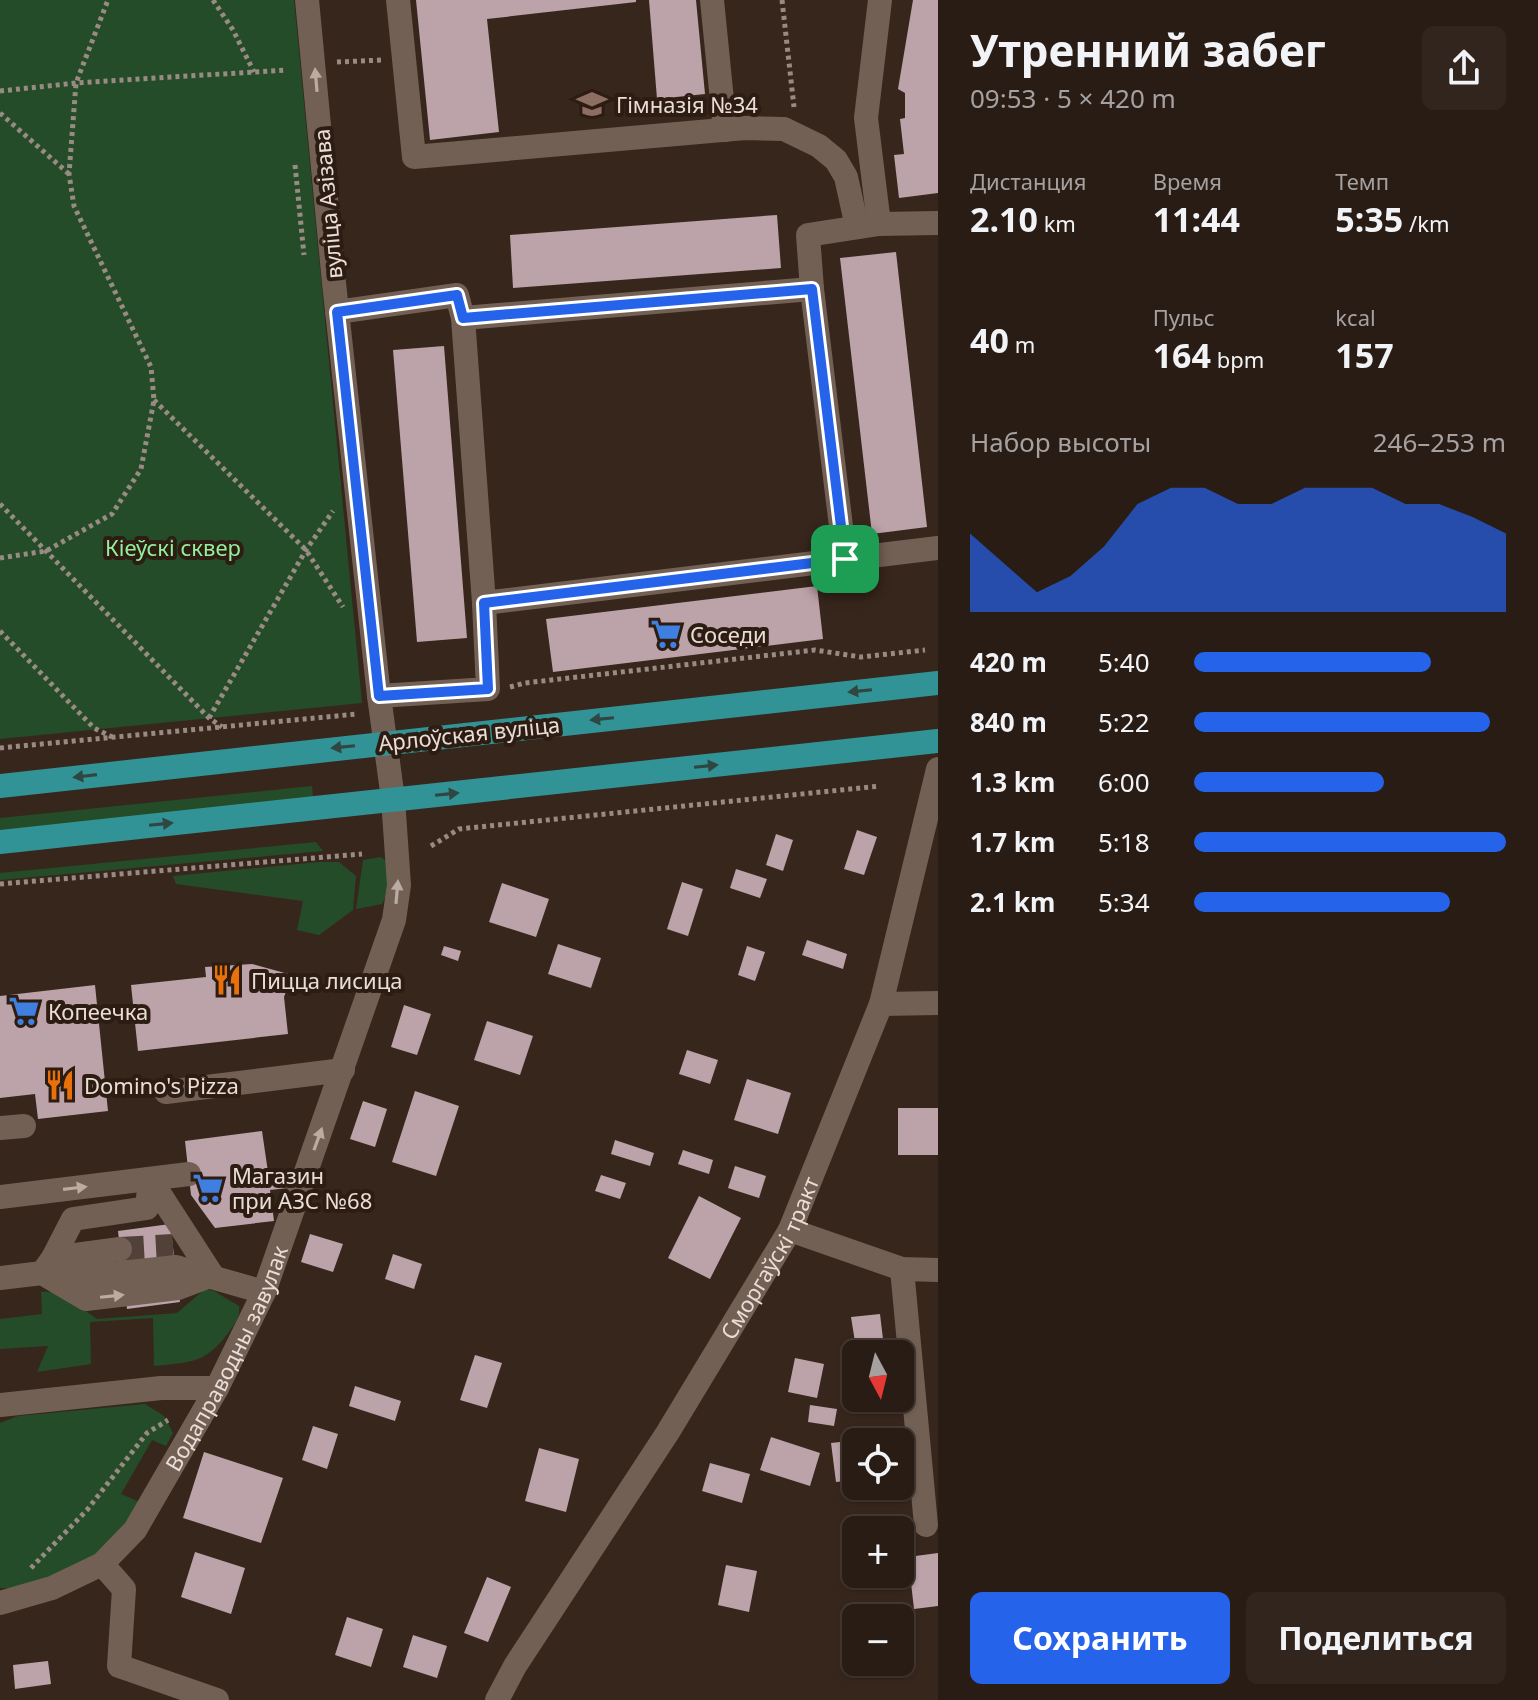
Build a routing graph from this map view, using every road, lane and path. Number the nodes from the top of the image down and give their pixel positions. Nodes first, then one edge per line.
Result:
1 (108, 0) edge
2 (213, 0) edge
3 (307, 0) edge
4 (398, 0) edge
5 (712, 0) edge
6 (782, 0) edge
7 (880, 0) edge
8 (404, 58) junction
9 (336, 62) dead end
10 (286, 70) dead end
11 (254, 72) junction
12 (76, 83) junction
13 (0, 91) edge
14 (780, 109) dead end
15 (0, 113) edge
16 (725, 130) junction
17 (69, 174) junction
18 (938, 223) edge
19 (868, 226) junction
20 (812, 289) junction
21 (337, 312) junction
22 (463, 318) junction
23 (154, 400) junction
24 (338, 503) dead end
25 (0, 504) edge
26 (938, 548) edge
27 (306, 550) junction
28 (46, 551) junction
29 (0, 558) edge
30 (845, 559) junction
31 (484, 603) junction
32 (350, 618) dead end
33 (0, 631) edge
34 (925, 650) dead end
35 (938, 683) edge
36 (497, 690) dead end
37 (379, 696) junction
38 (360, 714) dead end
39 (209, 718) junction
40 (223, 727) junction
41 (114, 738) junction
42 (938, 741) edge
43 (386, 742) junction
44 (0, 748) edge
45 (938, 769) edge
46 (0, 786) edge
47 (880, 786) dead end
48 (393, 799) junction
49 (0, 842) edge
50 (431, 846) dead end
51 (362, 854) dead end
52 (0, 884) edge
53 (938, 1003) edge
54 (881, 1004) junction
55 (343, 1070) junction
56 (166, 1092) dead end
57 (189, 1174) dead end
58 (150, 1179) junction
59 (0, 1197) edge
60 (790, 1230) junction
61 (173, 1246) tunnel mouth
62 (120, 1249) tunnel mouth
63 (47, 1266) junction
64 (902, 1269) junction
65 (938, 1270) edge
66 (212, 1275) junction
67 (0, 1278) edge
68 (264, 1292) junction
69 (217, 1388) junction
70 (0, 1405) edge
71 (171, 1418) dead end
72 (926, 1525) dead end
73 (102, 1564) junction
74 (22, 1577) dead end
75 (0, 1603) edge
76 (217, 1700) edge
77 (497, 1700) edge

1 - 12 path
2 - 11 path
21 -> 3 street, вуліца Азізава
4 - 8 street
5 - 16 street
6 - 14 path
7 - 19 street
8 - 9 path
8 - 16 street
10 - 11 path
11 - 12 path
12 - 13 path
12 - 17 path
15 - 17 path
16 - 19 street
17 - 23 path
18 - 19 street
19 - 20 street
20 - 22 street
20 - 30 street
21 - 22 street
21 - 37 street, вуліца Азізава
22 - 31 street
23 - 27 path
23 - 28 path
24 - 27 path
25 - 28 path
26 - 30 street
27 - 32 path
27 - 39 path
28 - 29 path
28 - 39 path
30 - 31 street
31 - 37 street
33 - 41 path
34 - 36 path
35 -> 43 main road, Арлоўская вуліца
37 - 43 street, вуліца Азізава
38 - 40 path
39 - 40 path
40 - 41 path
41 - 44 path
48 -> 42 main road
43 -> 46 main road, Арлоўская вуліца
43 - 48 street, вуліца Азізава
45 - 54 street, Сморгаўскі тракт
47 - 50 path
49 -> 48 main road
55 -> 48 street, Водаправодны завулак
51 - 52 path
53 - 54 street
54 - 60 street, Сморгаўскі тракт
55 - 56 street
68 -> 55 street, Водаправодны завулак
57 - 58 street
59 -> 58 street
58 - 63 street
58 - 66 street
60 - 64 street
60 - 77 street, Сморгаўскі тракт
61 - 66 street
62 - 63 street
63 -> 66 street
63 - 67 street
64 - 65 street
64 - 72 street
66 - 68 street
68 - 69 street, Водаправодны завулак
69 - 70 street
69 - 73 street, Водаправодны завулак
71 - 74 path
73 - 75 street, Водаправодны завулак
73 - 76 street

